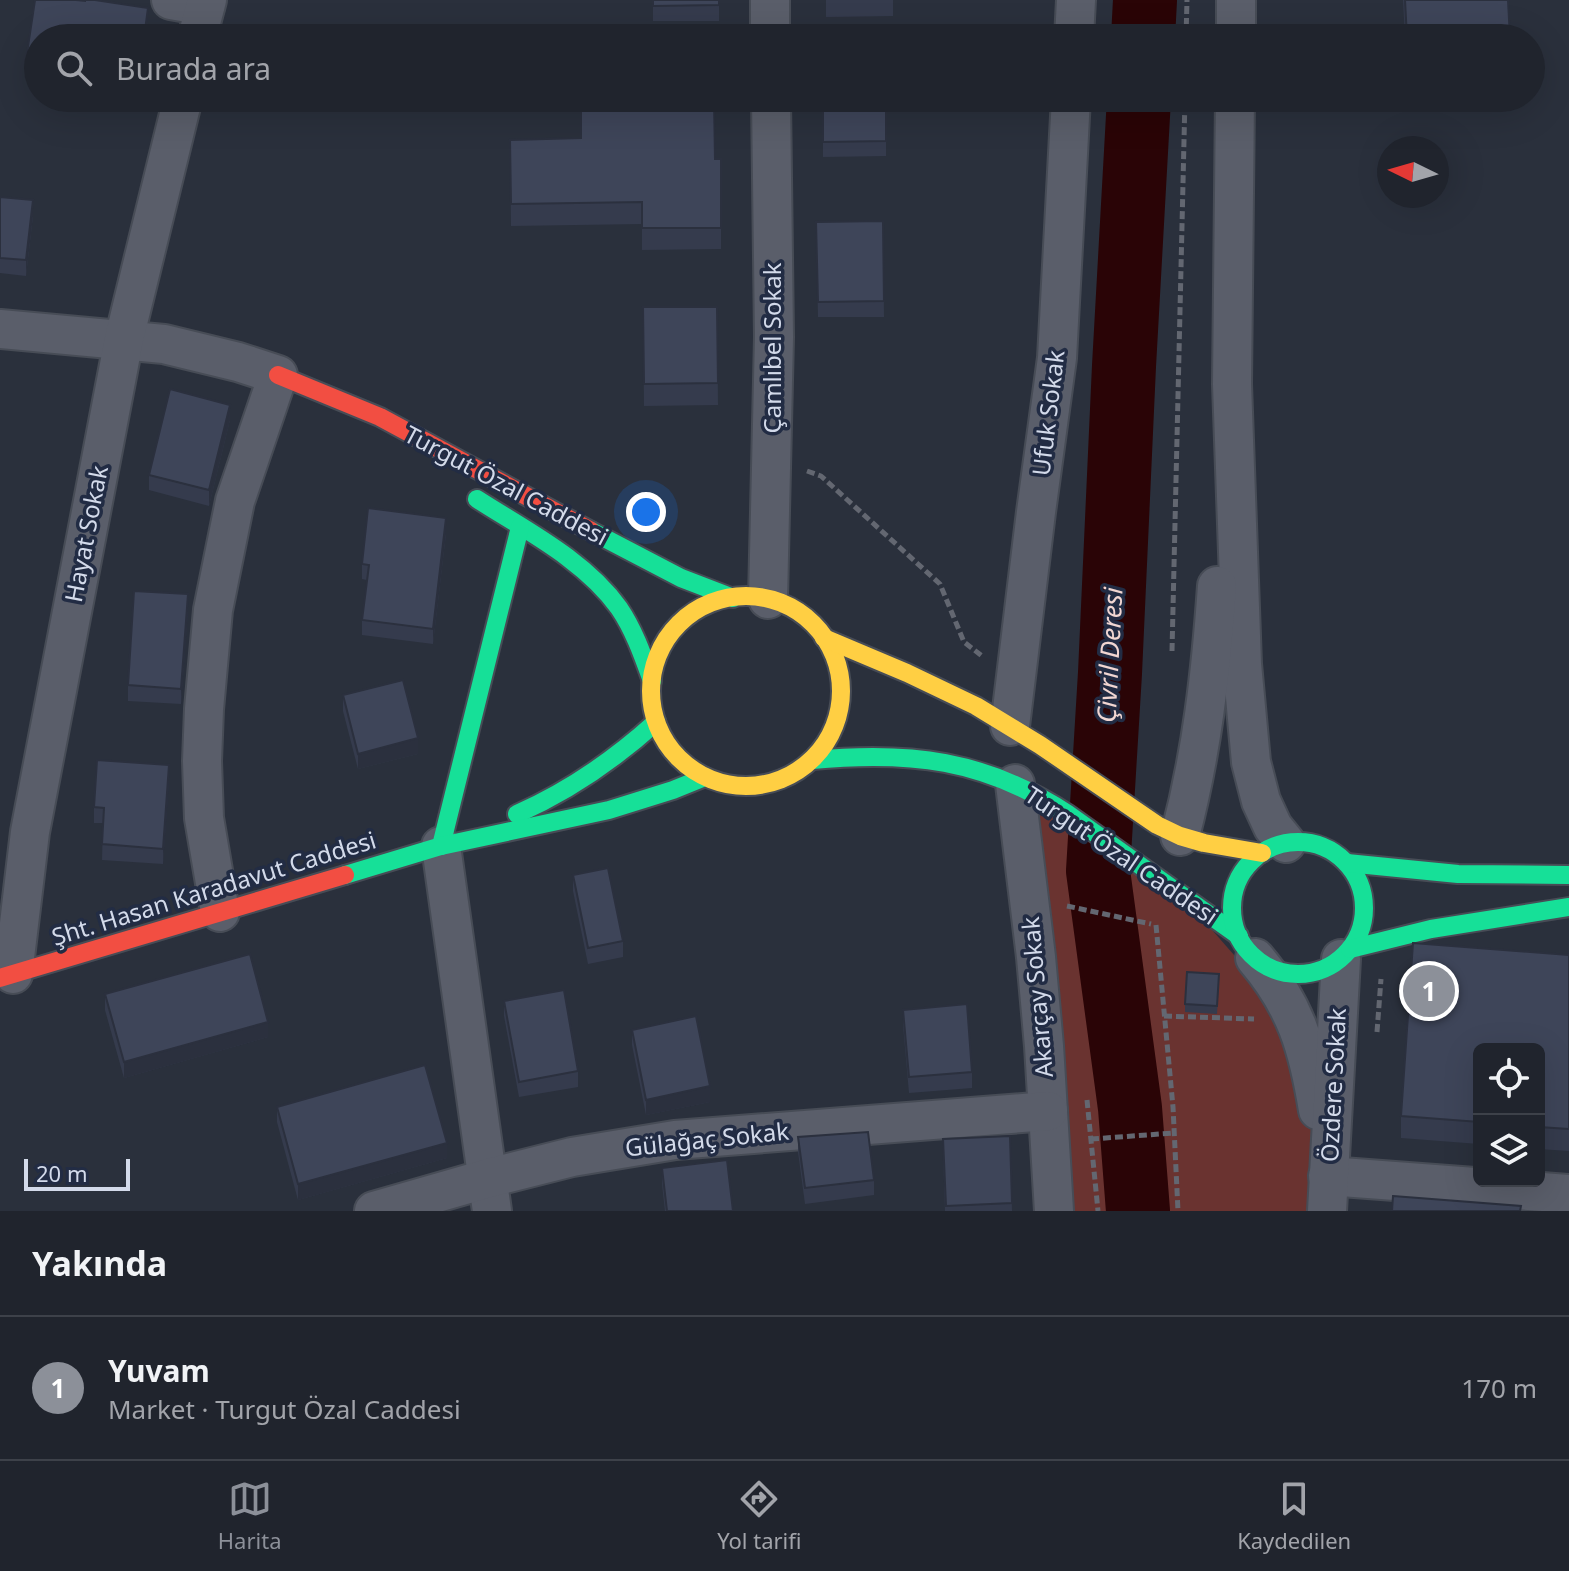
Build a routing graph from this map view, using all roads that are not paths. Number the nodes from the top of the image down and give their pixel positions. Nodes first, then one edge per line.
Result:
1 (770, 0) edge
2 (1076, 0) edge
3 (1236, 0) edge
4 (770, 24) edge
5 (1075, 24) edge
6 (1236, 24) edge
7 (180, 112) edge
8 (771, 112) edge
9 (1070, 112) edge
10 (1235, 112) edge
11 (0, 329) edge
12 (124, 339) junction
13 (278, 375) junction
14 (1232, 384) junction
15 (385, 440) dead end
16 (464, 491) dead end
17 (520, 527) junction
18 (750, 598) junction
19 (824, 638) junction
20 (652, 681) junction
21 (656, 722) junction
22 (1010, 726) junction
23 (812, 760) junction
24 (705, 777) junction
25 (1015, 784) junction
26 (1168, 830) junction
27 (441, 846) junction
28 (1274, 848) junction
29 (1347, 863) junction
30 (1569, 875) edge
31 (1569, 907) edge
32 (220, 912) junction
33 (1247, 947) junction
34 (1345, 954) junction
35 (7, 976) edge
36 (1048, 1111) junction
37 (1328, 1193) edge
38 (490, 1194) edge
39 (1569, 1194) edge
40 (374, 1211) edge
41 (1054, 1211) edge

1 - 4 street
2 - 5 street
3 - 6 street
7 - 12 street, Hayat Sokak
8 - 18 street, Çamlıbel Sokak
9 - 22 street, Ufuk Sokak
10 - 14 street
11 - 12 street, Turgut Özal Caddesi
12 - 13 street, Turgut Özal Caddesi
12 - 35 street, Hayat Sokak
13 - 15 street, Turgut Özal Caddesi
13 - 18 street, Turgut Özal Caddesi
13 - 32 street
14 - 26 street
14 - 28 street
16 - 17 street, Turgut Özal Caddesi
17 - 20 street, Turgut Özal Caddesi
17 - 27 street
18 - 19 street
18 - 20 street
19 - 22 street, Turgut Özal Caddesi
19 - 23 street
20 - 21 street
21 - 24 street
21 - 27 street
22 - 26 street, Turgut Özal Caddesi
23 - 24 street
23 - 25 street, Turgut Özal Caddesi
24 - 27 street
25 - 33 street, Turgut Özal Caddesi
25 - 36 street, Akarçay Sokak
26 - 28 street, Turgut Özal Caddesi
27 - 32 street, Şht. Hasan Karadavut Caddesi
27 - 38 street
28 - 29 street
28 - 33 street
29 - 30 street
29 - 34 street
31 - 34 street
32 - 35 street, Şht. Hasan Karadavut Caddesi
33 - 34 street
33 - 37 street
34 - 37 street, Özdere Sokak
36 - 38 street, Gülağaç Sokak
36 - 41 street, Akarçay Sokak
37 - 39 street
38 - 40 street, Gülağaç Sokak

